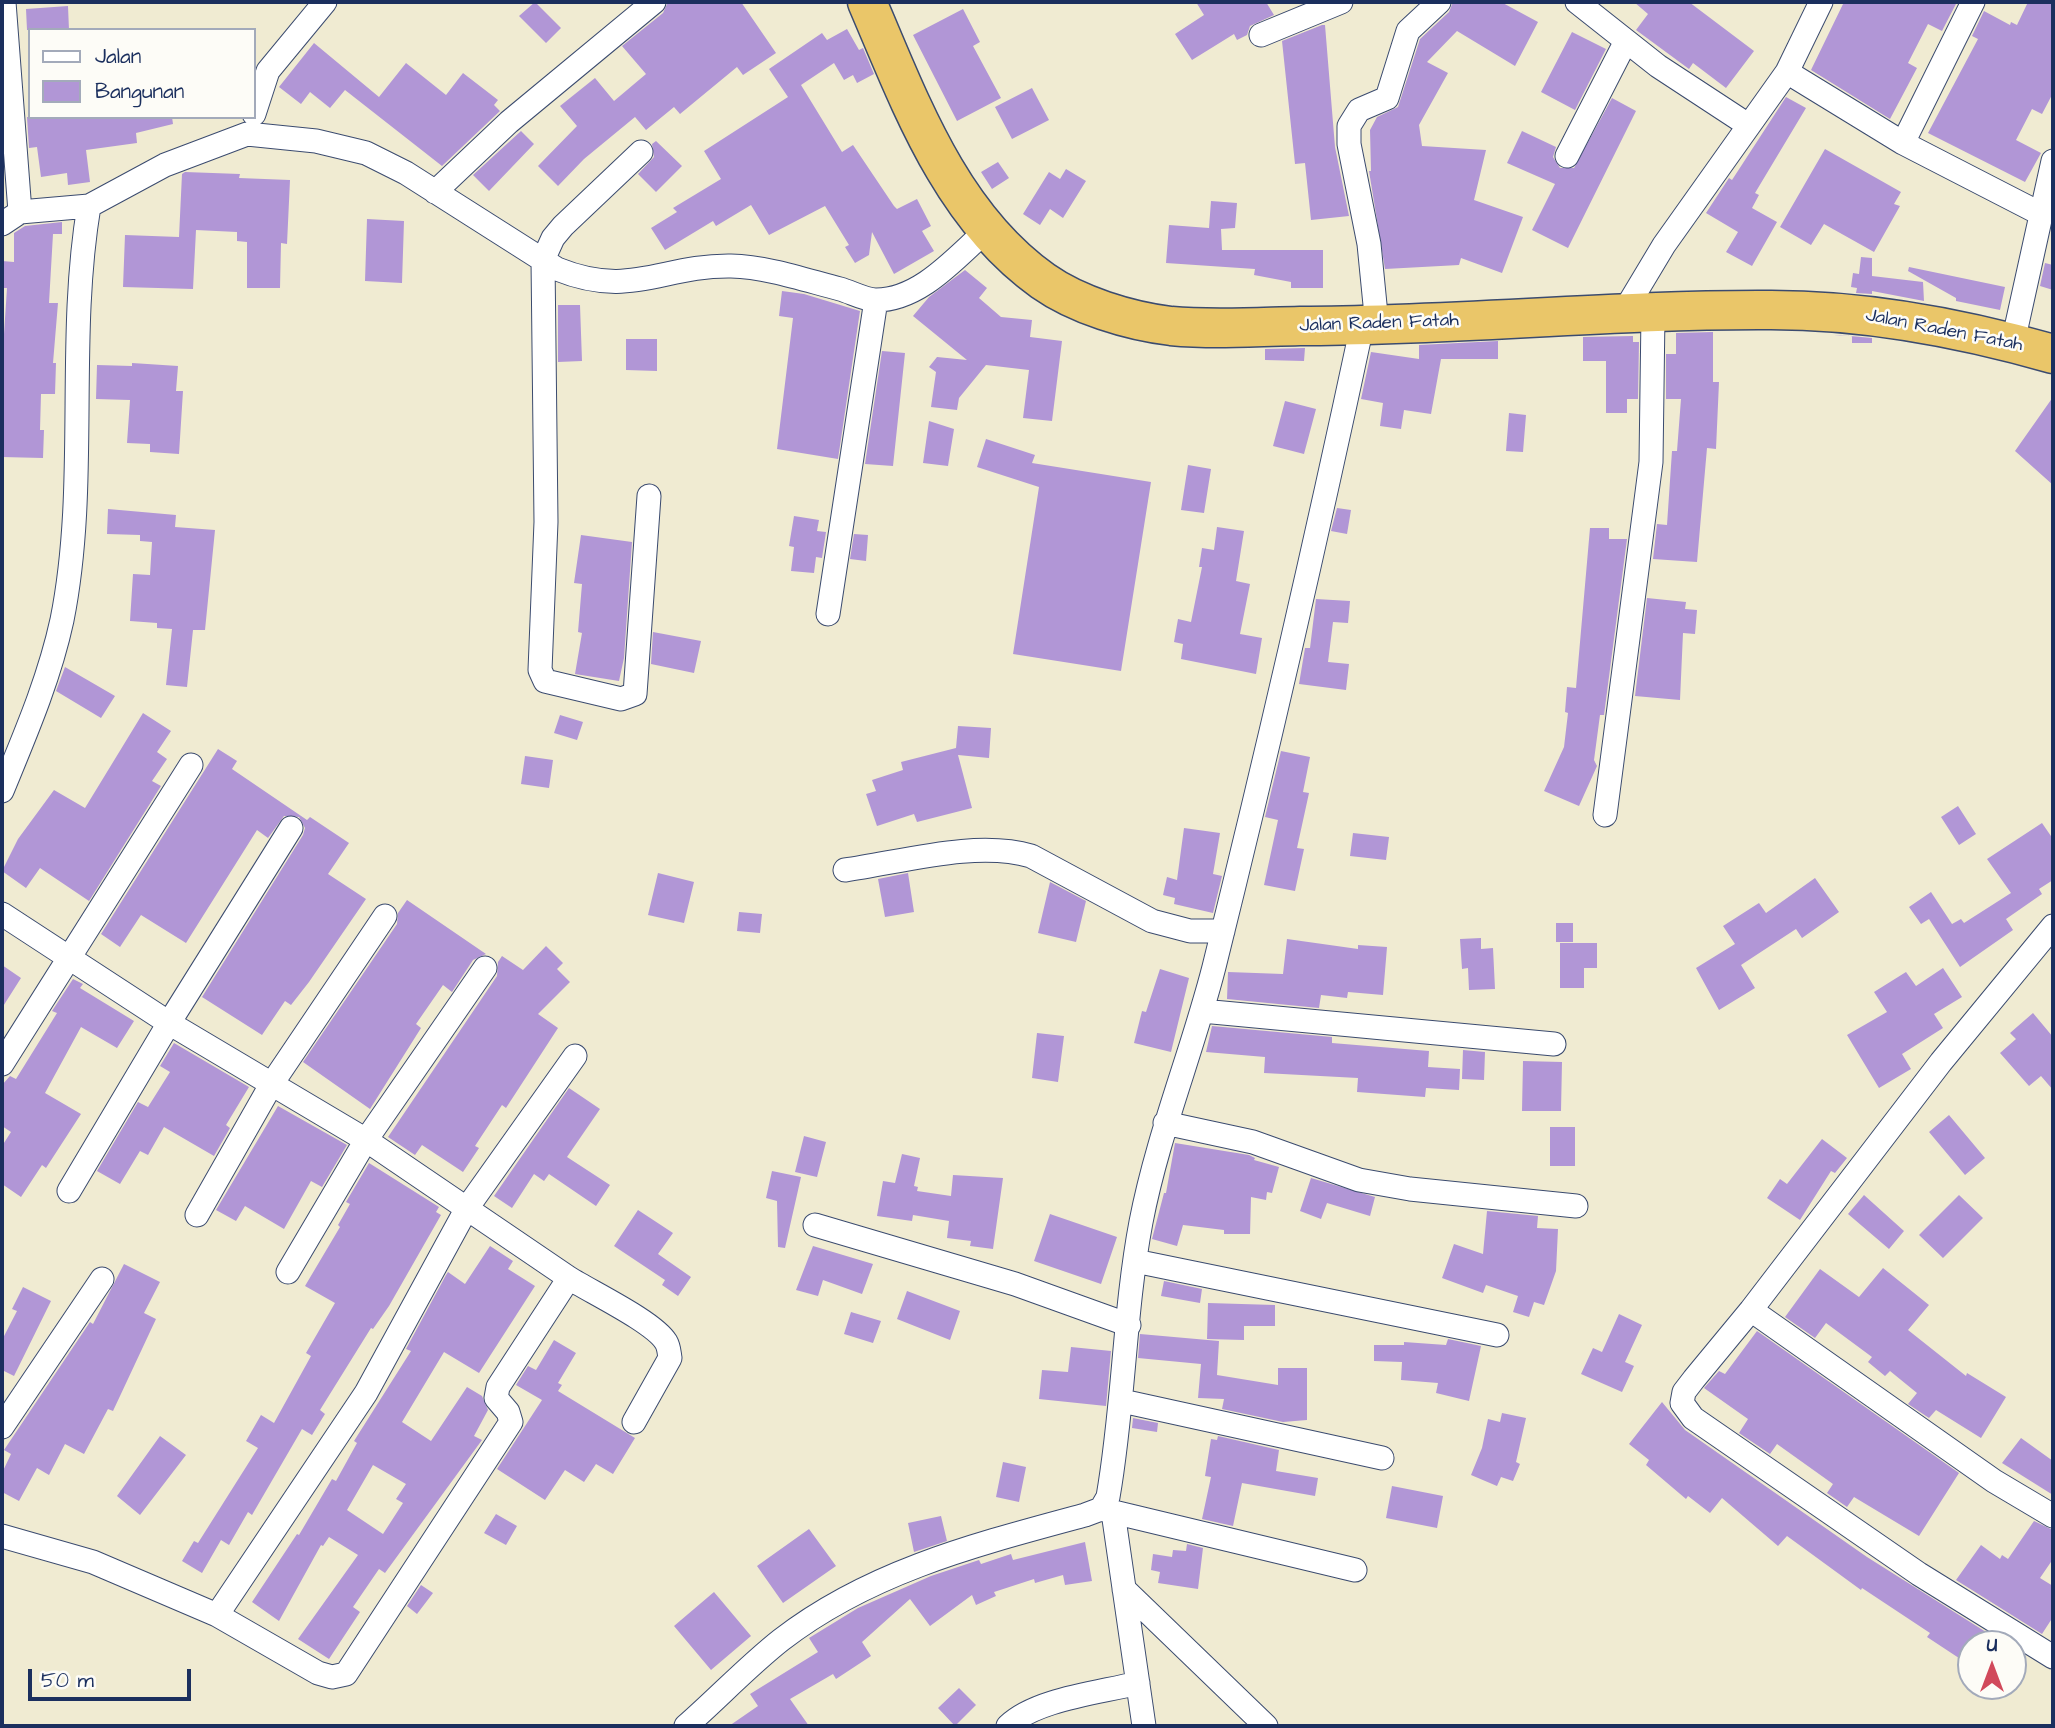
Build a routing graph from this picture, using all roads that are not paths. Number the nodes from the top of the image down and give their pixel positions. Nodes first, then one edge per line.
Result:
1 (4, 2) edge
2 (326, 2) edge
3 (654, 2) edge
4 (867, 2) edge
5 (1341, 2) edge
6 (1439, 2) edge
7 (1577, 2) edge
8 (1821, 2) edge
9 (1973, 2) edge
10 (1261, 34) dead end
11 (1626, 41) junction
12 (1787, 72) junction
13 (256, 107) edge
14 (251, 122) edge
15 (1748, 125) junction
16 (1903, 143) junction
17 (641, 152) dead end
18 (1567, 156) dead end
19 (2053, 162) edge
20 (435, 192) junction
21 (89, 206) junction
22 (2047, 211) edge
23 (11, 218) edge
24 (987, 230) junction
25 (543, 260) junction
26 (876, 300) junction
27 (1637, 314) junction
28 (1370, 326) junction
29 (2014, 342) junction
30 (2053, 354) edge
31 (649, 496) dead end
32 (828, 614) dead end
33 (191, 765) dead end
34 (2, 791) edge
35 (1605, 815) dead end
36 (291, 828) dead end
37 (845, 870) dead end
38 (2, 914) edge
39 (385, 916) dead end
40 (2053, 926) edge
41 (1223, 931) junction
42 (69, 956) junction
43 (485, 968) dead end
44 (1202, 1011) junction
45 (169, 1023) junction
46 (1554, 1044) dead end
47 (575, 1056) dead end
48 (2, 1064) edge
49 (271, 1086) junction
50 (1165, 1123) junction
51 (366, 1140) junction
52 (69, 1191) dead end
53 (1576, 1206) dead end
54 (467, 1208) junction
55 (197, 1215) dead end
56 (816, 1225) dead end
57 (1135, 1261) junction
58 (288, 1272) dead end
59 (569, 1278) junction
60 (102, 1279) dead end
61 (1751, 1310) junction
62 (1129, 1325) junction
63 (1497, 1335) dead end
64 (1122, 1401) junction
65 (634, 1422) dead end
66 (2, 1427) edge
67 (1381, 1458) dead end
68 (1107, 1511) junction
69 (2053, 1516) edge
70 (2, 1536) edge
71 (1355, 1570) dead end
72 (1124, 1589) junction
73 (217, 1615) junction
74 (2053, 1657) edge
75 (1138, 1683) junction
76 (687, 1726) edge
77 (1008, 1726) edge
78 (1144, 1726) edge
79 (1266, 1726) edge

1 - 23 street
2 - 13 street
3 - 20 street
4 - 24 highway, Jalan Raden Fatah
5 - 10 street
6 - 28 street
7 - 11 street
8 - 12 street
9 - 16 street
11 - 15 street
11 - 18 street
12 - 15 street
12 - 16 street
14 - 20 street
14 - 21 street
15 - 27 street
16 - 22 street
17 - 25 street
19 - 22 street
20 - 25 street
21 - 23 street
21 - 34 street
22 - 29 street
24 - 26 street
24 - 28 highway, Jalan Raden Fatah
25 - 26 street
25 - 31 street
26 - 32 street
27 - 28 highway, Jalan Raden Fatah
27 - 29 highway, Jalan Raden Fatah
27 - 35 street
28 - 41 street
29 - 30 highway, Jalan Raden Fatah
33 - 42 street
36 - 45 street
37 - 41 street
38 - 42 street
39 - 49 street
40 - 61 street
41 - 44 street
42 - 45 street
42 - 48 street
43 - 51 street
44 - 46 street
44 - 50 street
45 - 49 street
45 - 52 street
47 - 54 street
49 - 51 street
49 - 55 street
50 - 53 street
50 - 57 street
51 - 54 street
51 - 58 street
54 - 59 street
54 - 73 street
56 - 62 street
57 - 62 street
57 - 63 street
59 - 65 street
59 - 73 street
60 - 66 street
61 - 69 street
61 - 74 street
62 - 64 street
64 - 67 street
64 - 68 street
68 - 71 street
68 - 72 street
68 - 76 street
70 - 73 street
72 - 75 street
72 - 79 street
75 - 77 street
75 - 78 street

